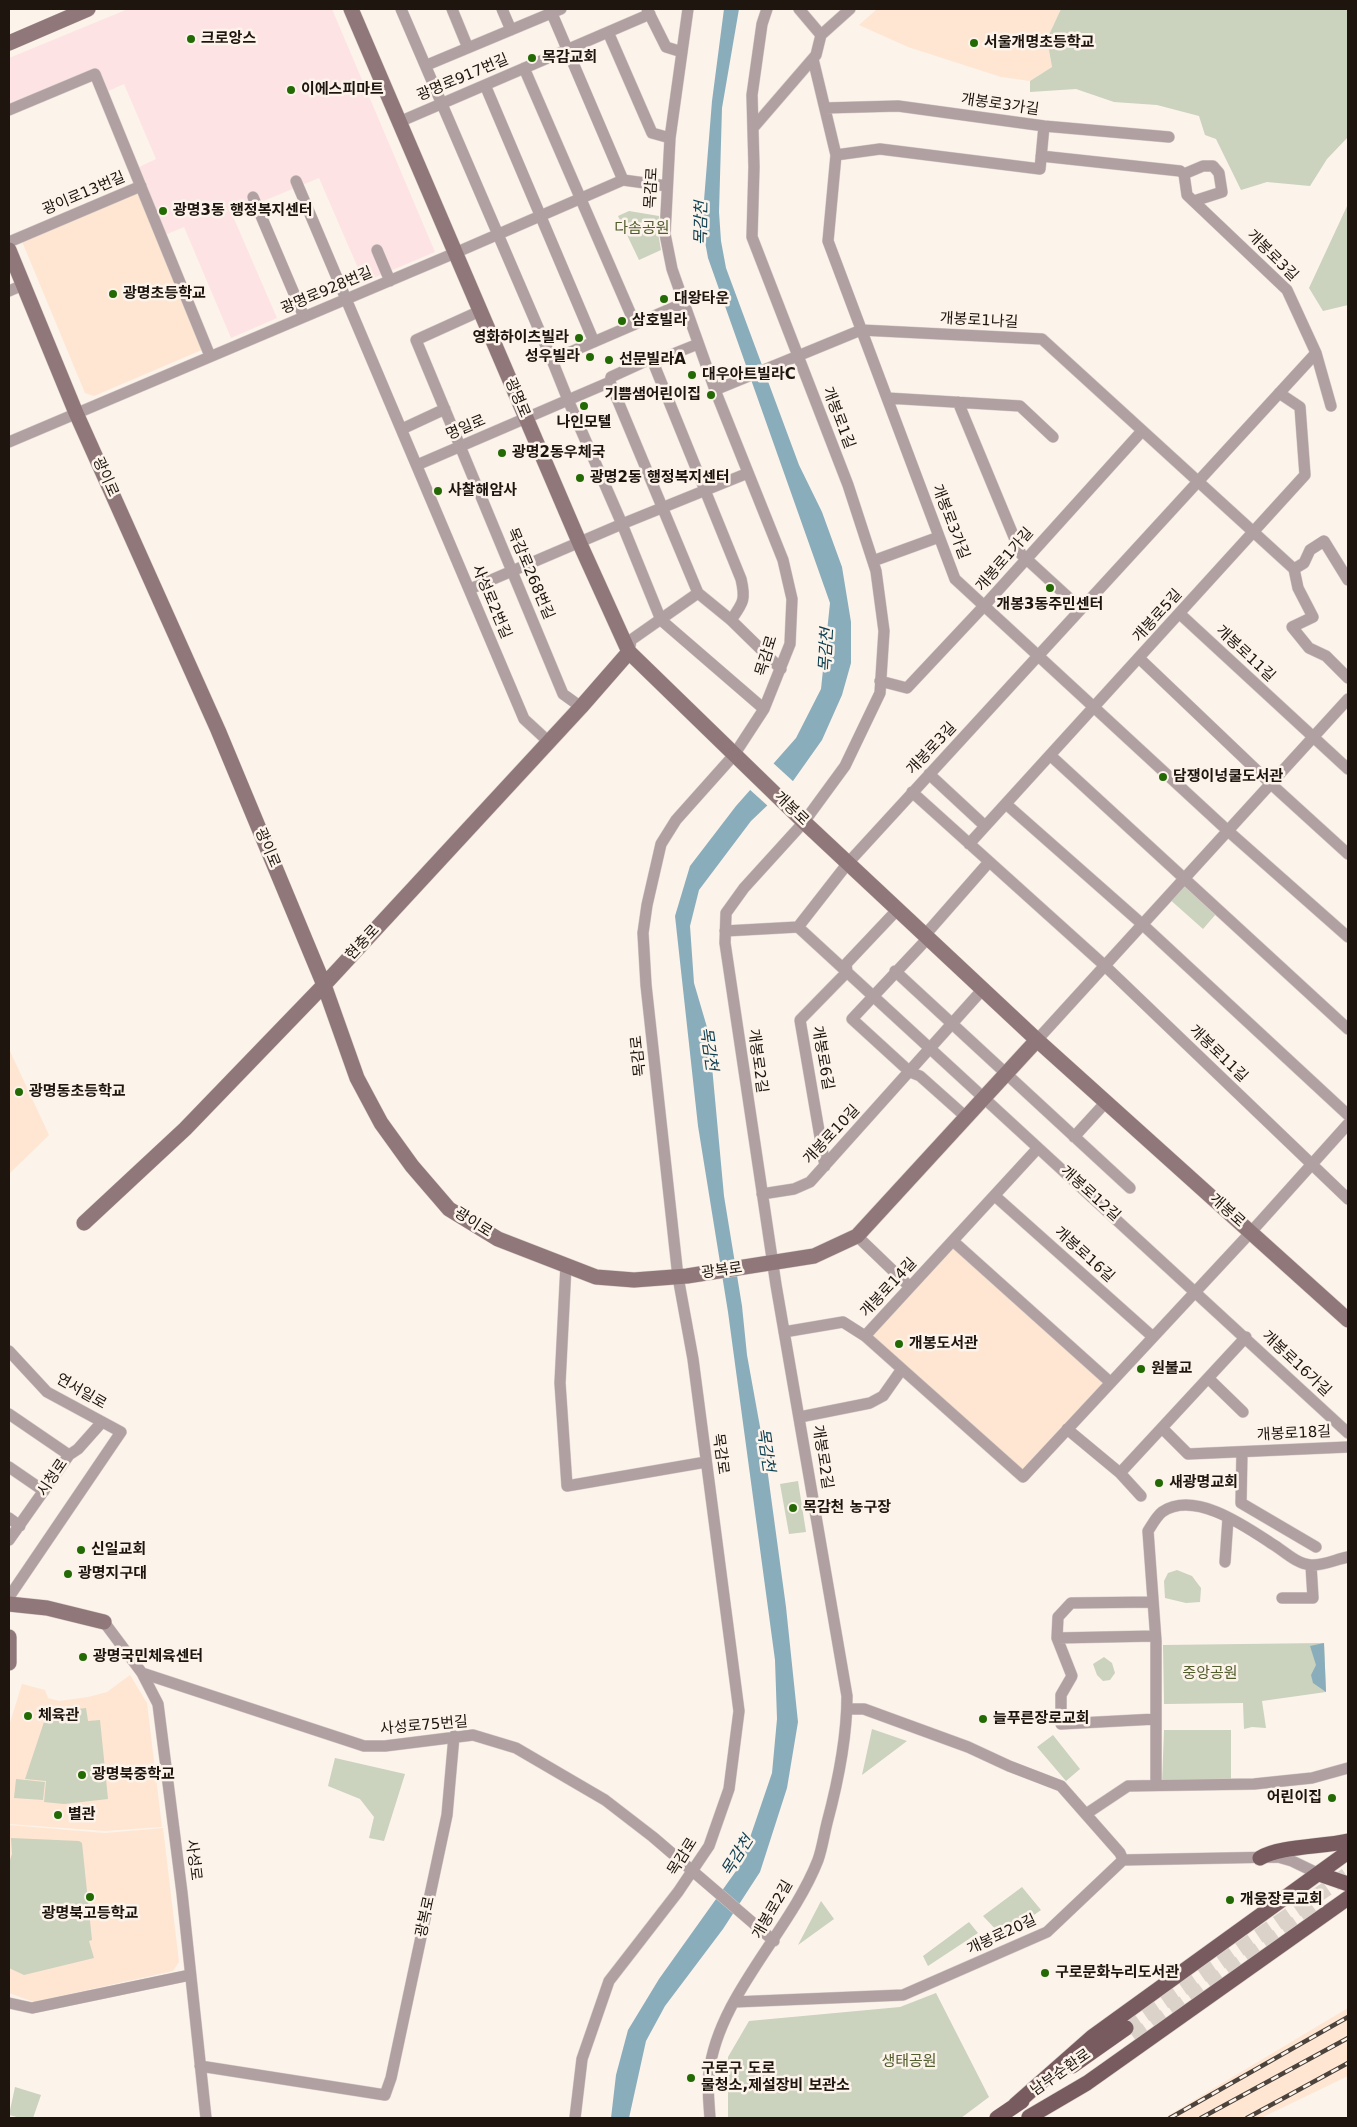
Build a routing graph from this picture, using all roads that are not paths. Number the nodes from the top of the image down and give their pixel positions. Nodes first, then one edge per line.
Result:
1 (88, 9) edge
2 (351, 9) edge
3 (401, 9) edge
4 (452, 9) edge
5 (502, 9) edge
6 (688, 9) edge
7 (767, 9) edge
8 (798, 9) edge
9 (850, 9) edge
10 (554, 10) edge
11 (648, 11) edge
12 (511, 30) junction
13 (608, 32) junction
14 (821, 35) junction
15 (9, 43) edge
16 (468, 48) junction
17 (566, 50) junction
18 (682, 52) junction
19 (813, 59) junction
20 (426, 65) junction
21 (524, 68) junction
22 (485, 85) junction
23 (443, 103) junction
24 (825, 108) junction
25 (9, 110) edge
26 (400, 122) junction
27 (1044, 126) junction
28 (753, 128) junction
29 (1169, 137) dead end
30 (670, 138) junction
31 (836, 155) junction
32 (1041, 156) junction
33 (1184, 174) junction
34 (623, 180) junction
35 (296, 181) dead end
36 (141, 186) junction
37 (667, 186) junction
38 (253, 197) dead end
39 (580, 198) junction
40 (1191, 198) junction
41 (540, 216) junction
42 (498, 235) junction
43 (9, 242) edge
44 (9, 250) edge
45 (377, 250) dead end
46 (455, 253) junction
47 (390, 281) junction
48 (23, 285) junction
49 (9, 291) edge
50 (346, 299) junction
51 (684, 303) junction
52 (480, 311) junction
53 (304, 317) junction
54 (636, 324) junction
55 (861, 330) junction
56 (594, 342) junction
57 (698, 344) junction
58 (1316, 353) junction
59 (210, 356) junction
60 (795, 358) junction
61 (552, 360) junction
62 (653, 362) junction
63 (610, 382) junction
64 (719, 389) junction
65 (1279, 393) junction
66 (887, 398) junction
67 (568, 400) junction
68 (958, 402) junction
69 (1331, 406) dead end
70 (445, 409) junction
71 (76, 413) junction
72 (526, 418) junction
73 (402, 429) junction
74 (1142, 430) junction
75 (1053, 437) dead end
76 (9, 442) edge
77 (460, 446) junction
78 (417, 465) junction
79 (748, 473) junction
80 (1198, 482) junction
81 (705, 490) junction
82 (664, 507) junction
83 (622, 524) junction
84 (1252, 532) junction
85 (939, 537) junction
86 (580, 544) junction
87 (1026, 558) junction
88 (873, 561) junction
89 (1294, 568) junction
90 (513, 572) junction
91 (1348, 580) edge
92 (470, 589) junction
93 (698, 593) junction
94 (984, 606) junction
95 (1081, 609) junction
96 (1180, 614) junction
97 (661, 620) junction
98 (731, 620) junction
99 (629, 652) junction
100 (1038, 656) junction
101 (1140, 659) junction
102 (781, 669) junction
103 (1348, 678) edge
104 (880, 682) junction
105 (1348, 699) edge
106 (581, 707) junction
107 (764, 709) junction
108 (1095, 709) junction
109 (1312, 737) junction
110 (549, 742) junction
111 (1050, 756) junction
112 (737, 758) junction
113 (1348, 769) edge
114 (929, 774) junction
115 (1270, 783) junction
116 (912, 792) junction
117 (1006, 804) junction
118 (802, 820) junction
119 (985, 826) junction
120 (1227, 830) junction
121 (969, 844) junction
122 (1348, 854) edge
123 (989, 862) junction
124 (848, 863) junction
125 (1183, 879) junction
126 (898, 909) junction
127 (1142, 924) junction
128 (798, 927) junction
129 (725, 931) junction
130 (926, 936) junction
131 (1348, 937) edge
132 (1104, 965) junction
133 (896, 970) junction
134 (847, 972) junction
135 (324, 985) junction
136 (982, 989) junction
137 (873, 995) junction
138 (952, 1024) junction
139 (1348, 1029) edge
140 (1037, 1040) junction
141 (930, 1049) junction
142 (910, 1072) junction
143 (1006, 1074) junction
144 (984, 1098) junction
145 (1106, 1102) junction
146 (1348, 1115) edge
147 (966, 1117) junction
148 (1348, 1124) edge
149 (1074, 1136) junction
150 (1038, 1148) junction
151 (1312, 1165) junction
152 (825, 1166) junction
153 (1130, 1188) dead end
154 (762, 1194) junction
155 (994, 1196) junction
156 (1348, 1199) edge
157 (84, 1223) dead end
158 (1252, 1232) junction
159 (857, 1236) junction
160 (953, 1241) junction
161 (771, 1264) junction
162 (566, 1265) junction
163 (683, 1276) junction
164 (910, 1287) junction
165 (1196, 1291) junction
166 (1348, 1320) edge
167 (784, 1332) junction
168 (865, 1336) junction
169 (1153, 1337) junction
170 (1246, 1337) junction
171 (11, 1358) edge
172 (902, 1369) junction
173 (1208, 1378) junction
174 (1110, 1382) junction
175 (1243, 1412) dead end
176 (9, 1414) edge
177 (800, 1417) junction
178 (102, 1422) junction
179 (1162, 1428) junction
180 (1067, 1429) junction
181 (1348, 1433) edge
182 (1348, 1446) edge
183 (1242, 1452) junction
184 (69, 1455) junction
185 (706, 1462) junction
186 (9, 1467) edge
187 (1120, 1473) junction
188 (44, 1491) junction
189 (1141, 1496) dead end
190 (9, 1518) edge
191 (1228, 1518) junction
192 (20, 1526) junction
193 (9, 1540) edge
194 (1316, 1547) dead end
195 (1348, 1557) edge
196 (1225, 1562) dead end
197 (1311, 1565) junction
198 (9, 1597) edge
199 (1282, 1598) dead end
200 (1153, 1602) junction
201 (9, 1604) edge
202 (104, 1622) joint
203 (1155, 1636) junction
204 (9, 1637) edge
205 (1057, 1638) junction
206 (9, 1663) edge
207 (142, 1673) junction
208 (847, 1709) junction
209 (1156, 1719) junction
210 (454, 1736) junction
211 (1348, 1768) edge
212 (1156, 1784) junction
213 (1086, 1814) junction
214 (1347, 1849) edge
215 (1260, 1858) junction
216 (1123, 1860) junction
217 (696, 1874) junction
218 (1319, 1874) junction
219 (1348, 1884) edge
220 (1348, 1898) edge
221 (774, 1941) junction
222 (190, 1974) junction
223 (734, 2002) junction
224 (9, 2003) edge
225 (200, 2066) junction
226 (1015, 2105) junction
227 (1028, 2117) edge
228 (206, 2118) edge
229 (575, 2118) edge
230 (710, 2118) edge
231 (997, 2118) edge

1 - 15 street
2 - 26 street, 광명로
3 - 20 street
4 - 16 street
5 - 12 street
6 - 18 street, 목감로
7 - 28 street, 개봉로1길
8 - 14 street
9 - 14 street
10 - 12 street
10 - 17 street
11 - 13 street, 광명로917번길
11 - 18 street
12 - 16 street
13 - 17 street, 광명로917번길
13 - 30 street
14 - 19 street
16 - 20 street
17 - 21 street, 광명로917번길
17 - 34 street
18 - 30 street, 목감로
19 - 24 street, 개봉로3가길
19 - 28 street
20 - 23 street
21 - 22 street, 광명로917번길
21 - 39 street
22 - 23 street, 광명로917번길
22 - 41 street
23 - 26 street, 광명로917번길
23 - 42 street
24 - 27 street, 개봉로3가길
24 - 31 street, 개봉로3가길
25 - 36 street, 광이로13번길
26 - 46 street, 광명로
27 - 29 street
27 - 32 street, 개봉로3가길
28 - 60 street, 개봉로1길
30 - 37 street, 목감로
31 - 32 street
31 - 55 street, 개봉로3가길
32 - 33 street
33 - 40 street
33 - 40 street
34 - 37 street
34 - 39 street, 광명로928번길
35 - 50 street, 사성로2번길
36 - 43 street, 광이로13번길
36 - 59 street
37 - 51 street, 목감로
38 - 53 street
39 - 41 street, 광명로928번길
39 - 54 street
40 - 58 street, 개봉로3길
41 - 42 street, 광명로928번길
41 - 56 street
42 - 46 street, 광명로928번길
42 - 61 street
44 - 48 street, 광이로
45 - 47 street
46 - 47 street, 광명로928번길
46 - 52 street, 광명로
47 - 50 street, 광명로928번길
48 - 49 street
48 - 71 street, 광이로
50 - 53 street, 광명로928번길
50 - 73 street, 사성로2번길
51 - 54 street
51 - 57 street, 목감로
52 - 70 street, 목감로268번길
52 - 72 street, 광명로
53 - 59 street, 광명로928번길
54 - 56 street
55 - 60 street, 개봉로1나길
55 - 66 street, 개봉로3가길
55 - 74 street, 개봉로1나길
56 - 61 street
57 - 62 street
57 - 64 street, 목감로
58 - 65 street, 개봉로3길
58 - 69 street, 개봉로3길
59 - 71 street, 광명로928번길
60 - 64 street, 개봉로1나길
60 - 88 street, 개봉로1길
61 - 67 street
62 - 63 street, 명일로
62 - 81 street
63 - 67 street, 명일로
63 - 82 street
64 - 79 street, 목감로
65 - 80 street, 개봉로3길
65 - 84 street, 개봉로5길
66 - 68 street
66 - 85 street, 개봉로3가길
67 - 72 street, 명일로
67 - 83 street
68 - 75 street
68 - 87 street
70 - 73 street
70 - 77 street, 목감로268번길
71 - 76 street, 광명로928번길
71 - 135 street, 광이로
72 - 77 street, 명일로
72 - 86 street, 광명로
73 - 78 street, 사성로2번길
74 - 80 street, 개봉로1나길
74 - 87 street, 개봉로1가길
77 - 78 street, 명일로
77 - 90 street, 목감로268번길
78 - 92 street, 사성로2번길
79 - 81 street
79 - 102 street, 목감로
80 - 84 street
80 - 95 street, 개봉로3길
81 - 82 street
81 - 98 street
82 - 83 street
82 - 93 street
83 - 86 street
83 - 97 street
84 - 89 street
84 - 96 street, 개봉로5길
85 - 88 street
85 - 94 street, 개봉로3가길
86 - 90 street
86 - 99 street, 광명로
87 - 94 street, 개봉로1가길
87 - 95 street
88 - 104 street, 개봉로1길
89 - 91 street
89 - 103 street
90 - 92 street
90 - 106 street, 목감로268번길
92 - 110 street, 사성로2번길
93 - 97 street
93 - 98 street
94 - 100 street, 개봉로3가길
94 - 104 street, 개봉로1가길
95 - 100 street, 개봉로3길
96 - 101 street, 개봉로5길
96 - 109 street, 개봉로11길
97 - 99 street
97 - 107 street
98 - 102 street
99 - 106 street, 현충로
99 - 112 street, 광명로
100 - 108 street
100 - 114 street, 개봉로3길
101 - 108 street, 개봉로5길
101 - 115 street
102 - 107 street, 목감로
104 - 118 street, 개봉로1길
105 - 109 street
106 - 110 street, 현충로
107 - 112 street, 목감로
108 - 111 street, 개봉로5길
108 - 120 street
109 - 113 street, 개봉로11길
109 - 115 street
110 - 135 street, 현충로
111 - 117 street, 개봉로5길
111 - 125 street
112 - 118 street, 개봉로
112 - 163 street, 목감로
114 - 116 street, 개봉로3길
114 - 119 street
115 - 120 street
115 - 122 street
116 - 121 street, 개봉로11길
116 - 124 street, 개봉로3길
117 - 119 street, 개봉로5길
117 - 127 street
118 - 124 street, 개봉로
118 - 129 street, 개봉로2길
119 - 121 street, 개봉로5길
120 - 125 street
120 - 131 street
121 - 123 street, 개봉로11길
123 - 130 street
123 - 132 street, 개봉로11길
124 - 126 street, 개봉로
124 - 128 street
125 - 127 street
125 - 139 street
126 - 130 street, 개봉로
126 - 134 street, 개봉로6길
127 - 132 street
127 - 146 street
128 - 129 street
128 - 134 street
129 - 154 street, 개봉로2길
130 - 133 street
130 - 136 street, 개봉로
132 - 140 street
132 - 151 street, 개봉로11길
133 - 137 street
133 - 138 street
134 - 137 street
134 - 152 street, 개봉로6길
135 - 157 street, 현충로
135 - 162 street, 광이로
136 - 138 street, 개봉로10길
136 - 140 street, 개봉로
137 - 141 street
137 - 142 street
138 - 141 street, 개봉로10길
138 - 143 street, 개봉로12길
140 - 143 street
140 - 145 street, 개봉로
141 - 142 street, 개봉로10길
141 - 144 street
142 - 147 street
142 - 152 street, 개봉로10길
143 - 144 street
143 - 149 street, 개봉로12길
144 - 147 street
144 - 150 street, 개봉로12길
145 - 149 street
145 - 158 street, 개봉로
147 - 159 street
148 - 151 street
149 - 153 street, 개봉로12길
150 - 155 street, 개봉로14길
150 - 165 street, 개봉로12길
151 - 156 street, 개봉로11길
151 - 158 street
152 - 154 street, 개봉로10길
154 - 161 street, 개봉로2길
155 - 160 street, 개봉로14길
155 - 169 street, 개봉로16길
158 - 165 street
158 - 166 street, 개봉로
159 - 161 street
159 - 164 street
160 - 164 street, 개봉로14길
160 - 174 street
161 - 163 street, 광복로
161 - 167 street, 개봉로2길
162 - 163 street, 광이로
162 - 185 street
163 - 185 street, 목감로
164 - 168 street, 개봉로14길
165 - 169 street
165 - 170 street, 개봉로16가길
167 - 168 street
167 - 177 street, 개봉로2길
168 - 172 street, 개봉로14길
169 - 174 street
170 - 173 street, 개봉로16가길
170 - 181 street, 개봉로16가길
171 - 178 street, 연서일로
172 - 177 street, 개봉로2길
172 - 180 street, 개봉로14길
173 - 175 street
173 - 179 street, 개봉로16가길
174 - 180 street
176 - 184 street
177 - 208 street, 개봉로2길
178 - 184 street, 시청로
178 - 198 street, 연서일로
179 - 183 street, 개봉로18길
179 - 187 street, 개봉로16가길
180 - 187 street
182 - 183 street, 개봉로18길
183 - 194 street, 개봉로18길
184 - 188 street, 시청로
185 - 217 street, 목감로
186 - 188 street
187 - 189 street
188 - 192 street, 시청로
190 - 192 street
191 - 196 street
191 - 197 street
191 - 200 street
192 - 193 street, 시청로
195 - 197 street
197 - 199 street
200 - 203 street
200 - 205 street
201 - 202 street
202 - 207 street, 사성로
203 - 205 street
203 - 209 street
204 - 206 street
205 - 209 street
207 - 210 street, 사성로75번길
207 - 222 street, 사성로
208 - 213 street
208 - 221 street, 개봉로2길
209 - 212 street
210 - 217 street, 사성로75번길
210 - 225 street, 광복로
211 - 212 street
212 - 213 street
213 - 216 street
214 - 215 main road
214 - 218 main road
214 - 219 main road
215 - 216 street
215 - 218 street
216 - 223 street, 개봉로20길
217 - 221 street, 사성로75번길
217 - 229 street, 목감로
218 - 219 main road
218 - 226 main road
220 - 227 main road
221 - 223 street, 개봉로2길
222 - 224 street
222 - 225 street, 사성로
223 - 230 street, 개봉로2길
225 - 228 street, 사성로
226 - 227 main road, 남부순환로
226 - 231 main road, 남부순환로

